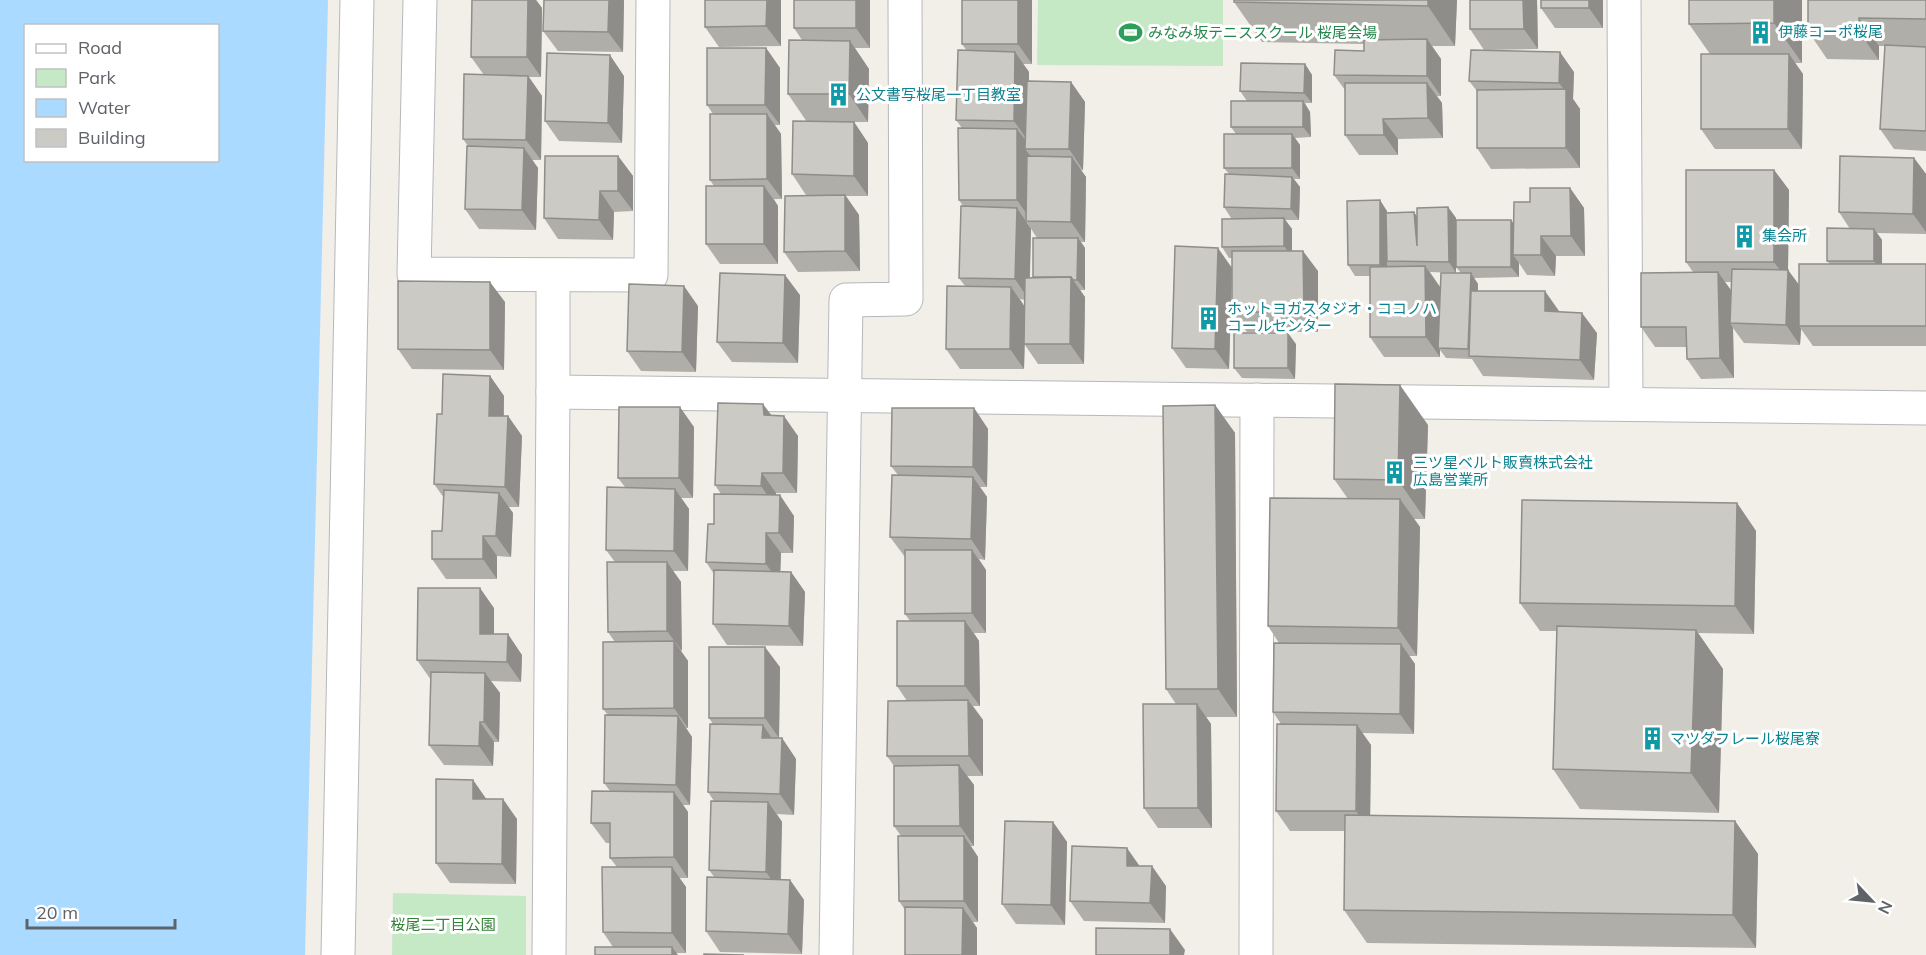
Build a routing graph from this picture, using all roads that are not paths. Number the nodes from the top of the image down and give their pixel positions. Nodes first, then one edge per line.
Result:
1 (357, 0) edge
2 (420, 0) edge
3 (653, 0) edge
4 (905, 0) edge
5 (1624, 0) edge
6 (553, 276) junction
7 (554, 392) junction
8 (844, 395) junction
9 (1257, 400) junction
10 (1626, 404) junction
11 (1926, 408) edge
12 (338, 955) edge
13 (549, 955) edge
14 (836, 955) edge
15 (1256, 955) edge

1 - 12 street
2 - 6 street
3 - 6 street
4 - 8 street
5 - 10 street
6 - 7 street
7 - 8 street
7 - 13 street
8 - 9 street
8 - 14 street
9 - 10 street
9 - 15 street
10 - 11 street

